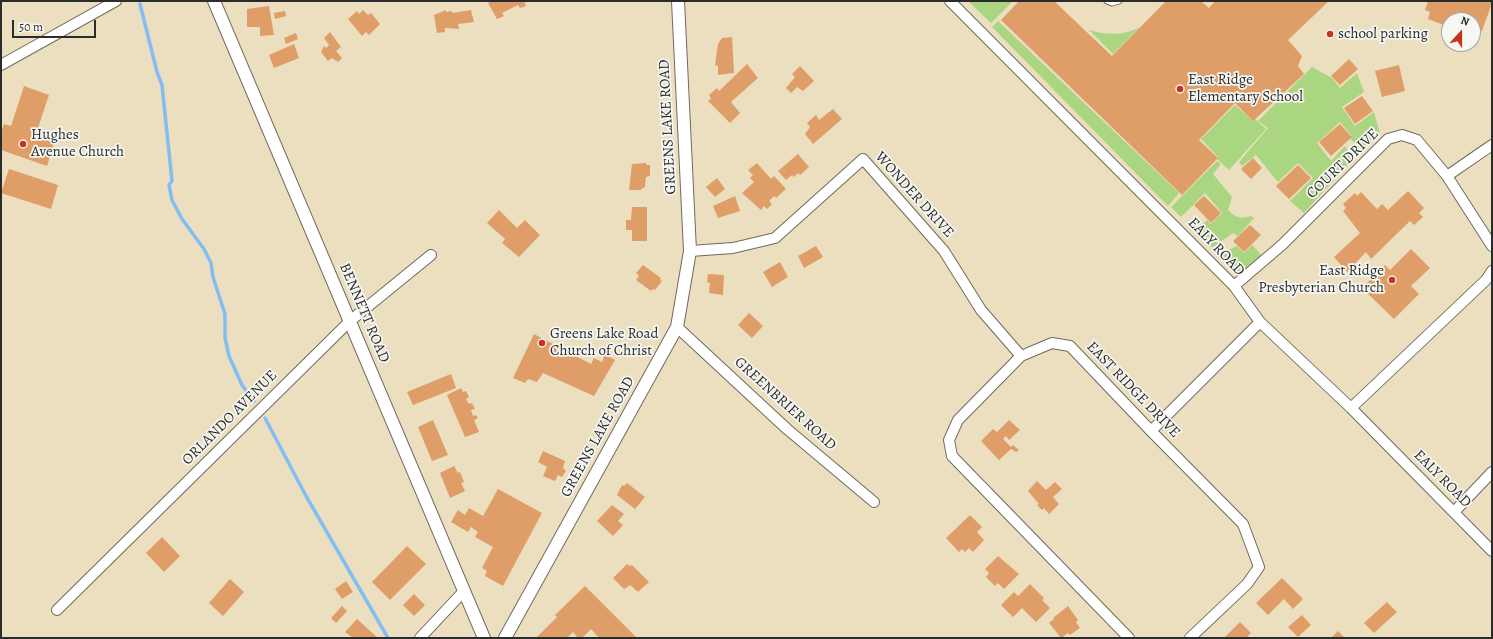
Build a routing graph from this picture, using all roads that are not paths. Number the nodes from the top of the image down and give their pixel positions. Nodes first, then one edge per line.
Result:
1 (116, 1) edge
2 (214, 1) edge
3 (678, 1) edge
4 (950, 1) edge
5 (1107, 1) edge
6 (1118, 1) edge
7 (1, 66) edge
8 (1492, 145) edge
9 (1447, 176) junction
10 (1492, 246) edge
11 (690, 251) junction
12 (432, 255) dead end
13 (1492, 271) edge
14 (1234, 286) junction
15 (350, 321) junction
16 (1260, 322) junction
17 (677, 327) junction
18 (1021, 356) junction
19 (1351, 408) junction
20 (1151, 431) junction
21 (1492, 472) edge
22 (874, 502) dead end
23 (1454, 512) junction
24 (1492, 551) edge
25 (464, 591) junction
26 (57, 610) dead end
27 (420, 638) edge
28 (484, 638) edge
29 (505, 638) edge
30 (1129, 638) edge
31 (1190, 638) edge

1 - 7 street
2 - 15 street, BENNETT ROAD
3 - 11 street, GREENS LAKE ROAD
4 - 14 street, EALY ROAD
5 - 6 lane
8 - 9 street
9 - 10 street, COURT DRIVE
9 - 14 street, COURT DRIVE
11 - 17 street, GREENS LAKE ROAD
11 - 18 street, WONDER DRIVE
12 - 15 street, ORLANDO AVENUE
13 - 19 street
14 - 16 street, EALY ROAD
15 - 25 street, BENNETT ROAD
15 - 26 street, ORLANDO AVENUE
16 - 19 street, EALY ROAD
16 - 20 street
17 - 22 street, GREENBRIER ROAD
17 - 29 street, GREENS LAKE ROAD
18 - 20 street, EAST RIDGE DRIVE
18 - 30 street, EAST RIDGE DRIVE
19 - 23 street, EALY ROAD
20 - 31 street, EAST RIDGE DRIVE
21 - 23 street
23 - 24 street, EALY ROAD
25 - 27 street
25 - 28 street, BENNETT ROAD

